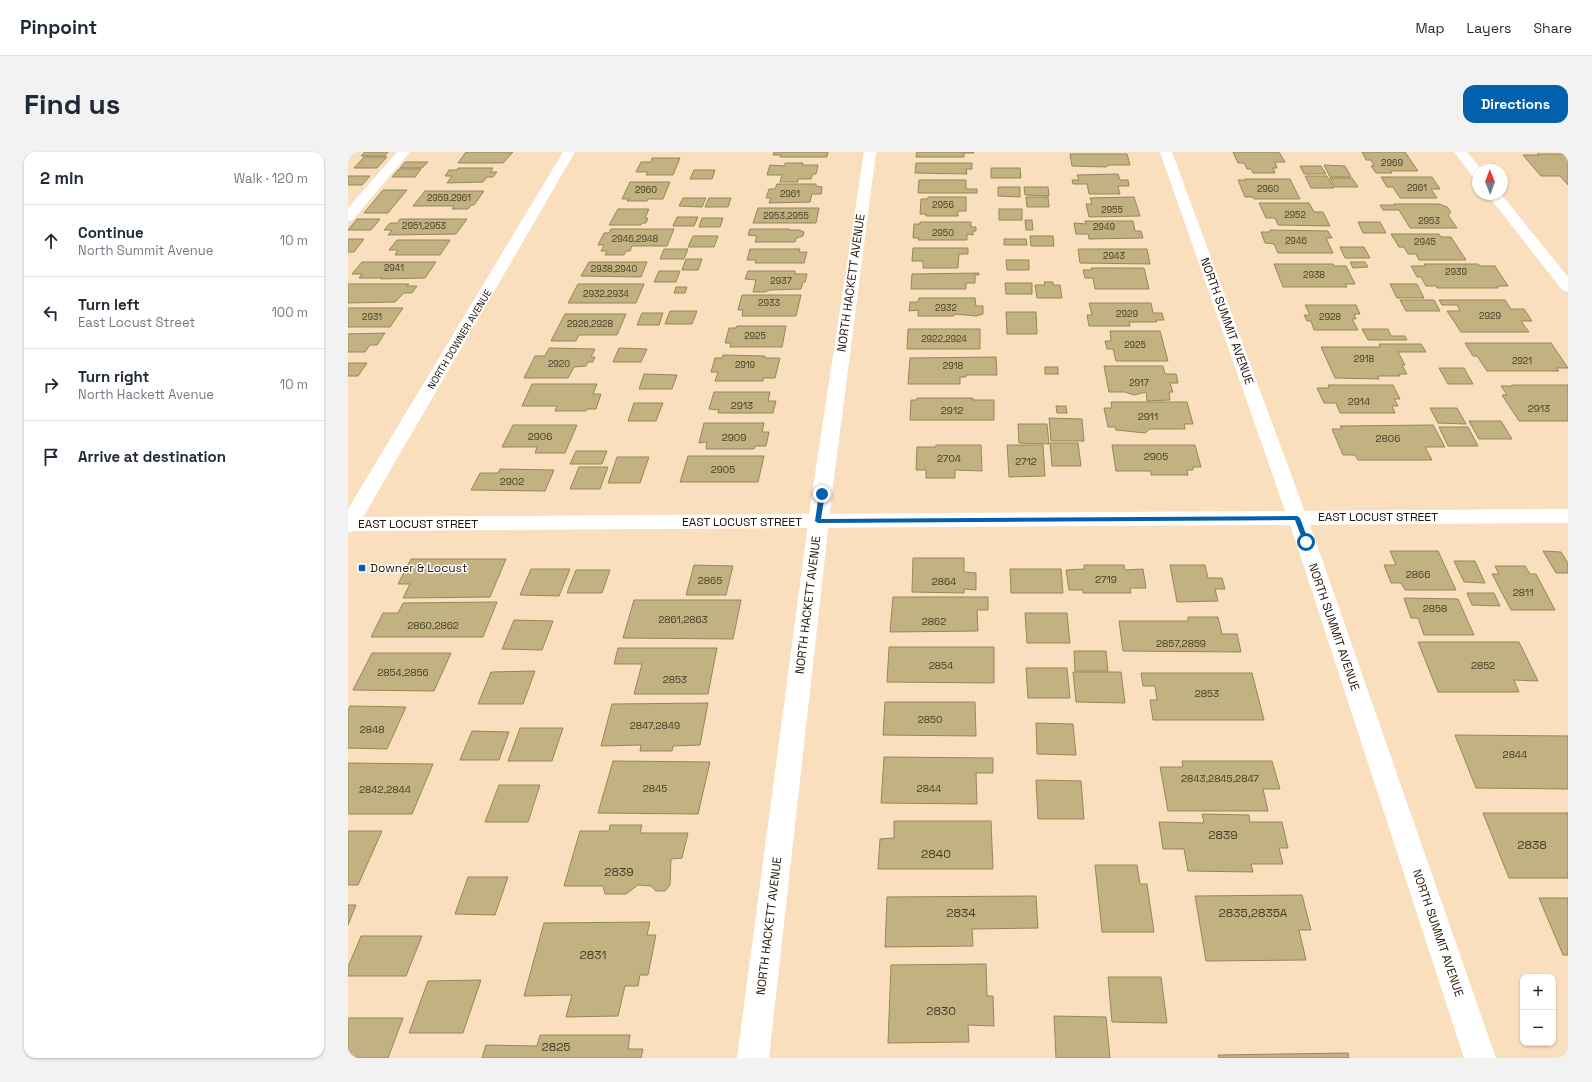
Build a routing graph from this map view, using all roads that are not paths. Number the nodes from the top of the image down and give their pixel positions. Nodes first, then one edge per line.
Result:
1 (404, 152) edge
2 (569, 152) edge
3 (870, 152) edge
4 (1166, 152) edge
5 (1460, 152) edge
6 (1472, 167) edge
7 (1499, 200) edge
8 (348, 217) edge
9 (1568, 287) edge
10 (1568, 516) edge
11 (1297, 518) junction
12 (818, 521) junction
13 (348, 525) edge
14 (753, 1058) edge
15 (1480, 1058) edge

1 - 8 street
2 - 13 street, NORTH DOWNER AVENUE
3 - 12 street, NORTH HACKETT AVENUE
4 - 11 street, NORTH SUMMIT AVENUE
5 - 6 street
7 - 9 street
10 - 11 street, EAST LOCUST STREET
11 - 12 street, EAST LOCUST STREET
11 - 15 street, NORTH SUMMIT AVENUE
12 - 13 street, EAST LOCUST STREET
12 - 14 street, NORTH HACKETT AVENUE

